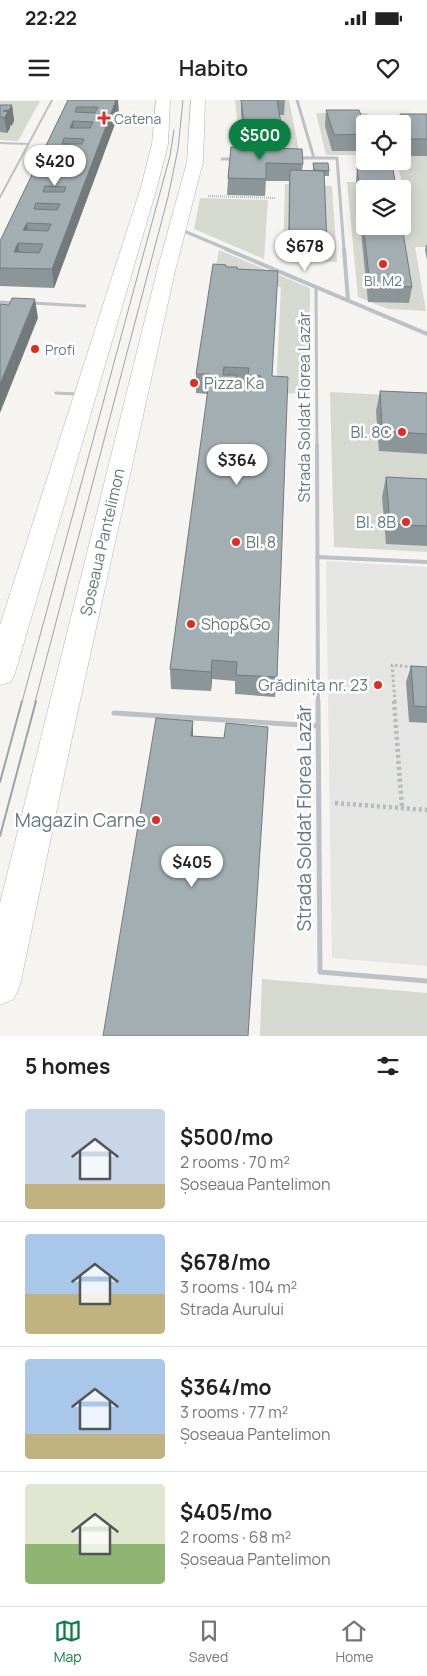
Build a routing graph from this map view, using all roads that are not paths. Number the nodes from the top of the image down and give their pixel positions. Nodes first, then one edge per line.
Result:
1 (52, 100) edge
2 (163, 100) edge
3 (198, 100) edge
4 (297, 100) edge
5 (0, 143) edge
6 (28, 144) junction
7 (294, 158) edge
8 (314, 158) junction
9 (222, 159) dead end
10 (244, 159) edge
11 (0, 197) edge
12 (176, 228) junction
13 (316, 287) junction
14 (348, 300) junction
15 (0, 302) edge
16 (18, 303) edge
17 (28, 303) edge
18 (85, 306) dead end
19 (427, 334) edge
20 (56, 393) dead end
21 (85, 395) junction
22 (317, 556) junction
23 (427, 562) edge
24 (0, 673) edge
25 (114, 713) dead end
26 (318, 726) junction
27 (427, 981) edge
28 (0, 984) edge

1 - 6 lane
2 - 21 main road
3 - 12 main road, Șoseaua Pantelimon
4 - 8 street
5 - 6 lane
6 - 11 lane
7 - 8 street
8 - 14 street
9 - 10 street
12 - 13 street
12 - 28 main road, Șoseaua Pantelimon
13 - 14 street
13 - 22 lane, Strada Soldat Florea Lazăr
14 - 19 street
15 - 16 lane
17 - 18 lane
20 - 21 lane
21 - 24 main road
22 - 23 lane
22 - 26 lane, Strada Soldat Florea Lazăr
25 - 26 lane
26 - 27 lane, Strada Soldat Florea Lazăr

